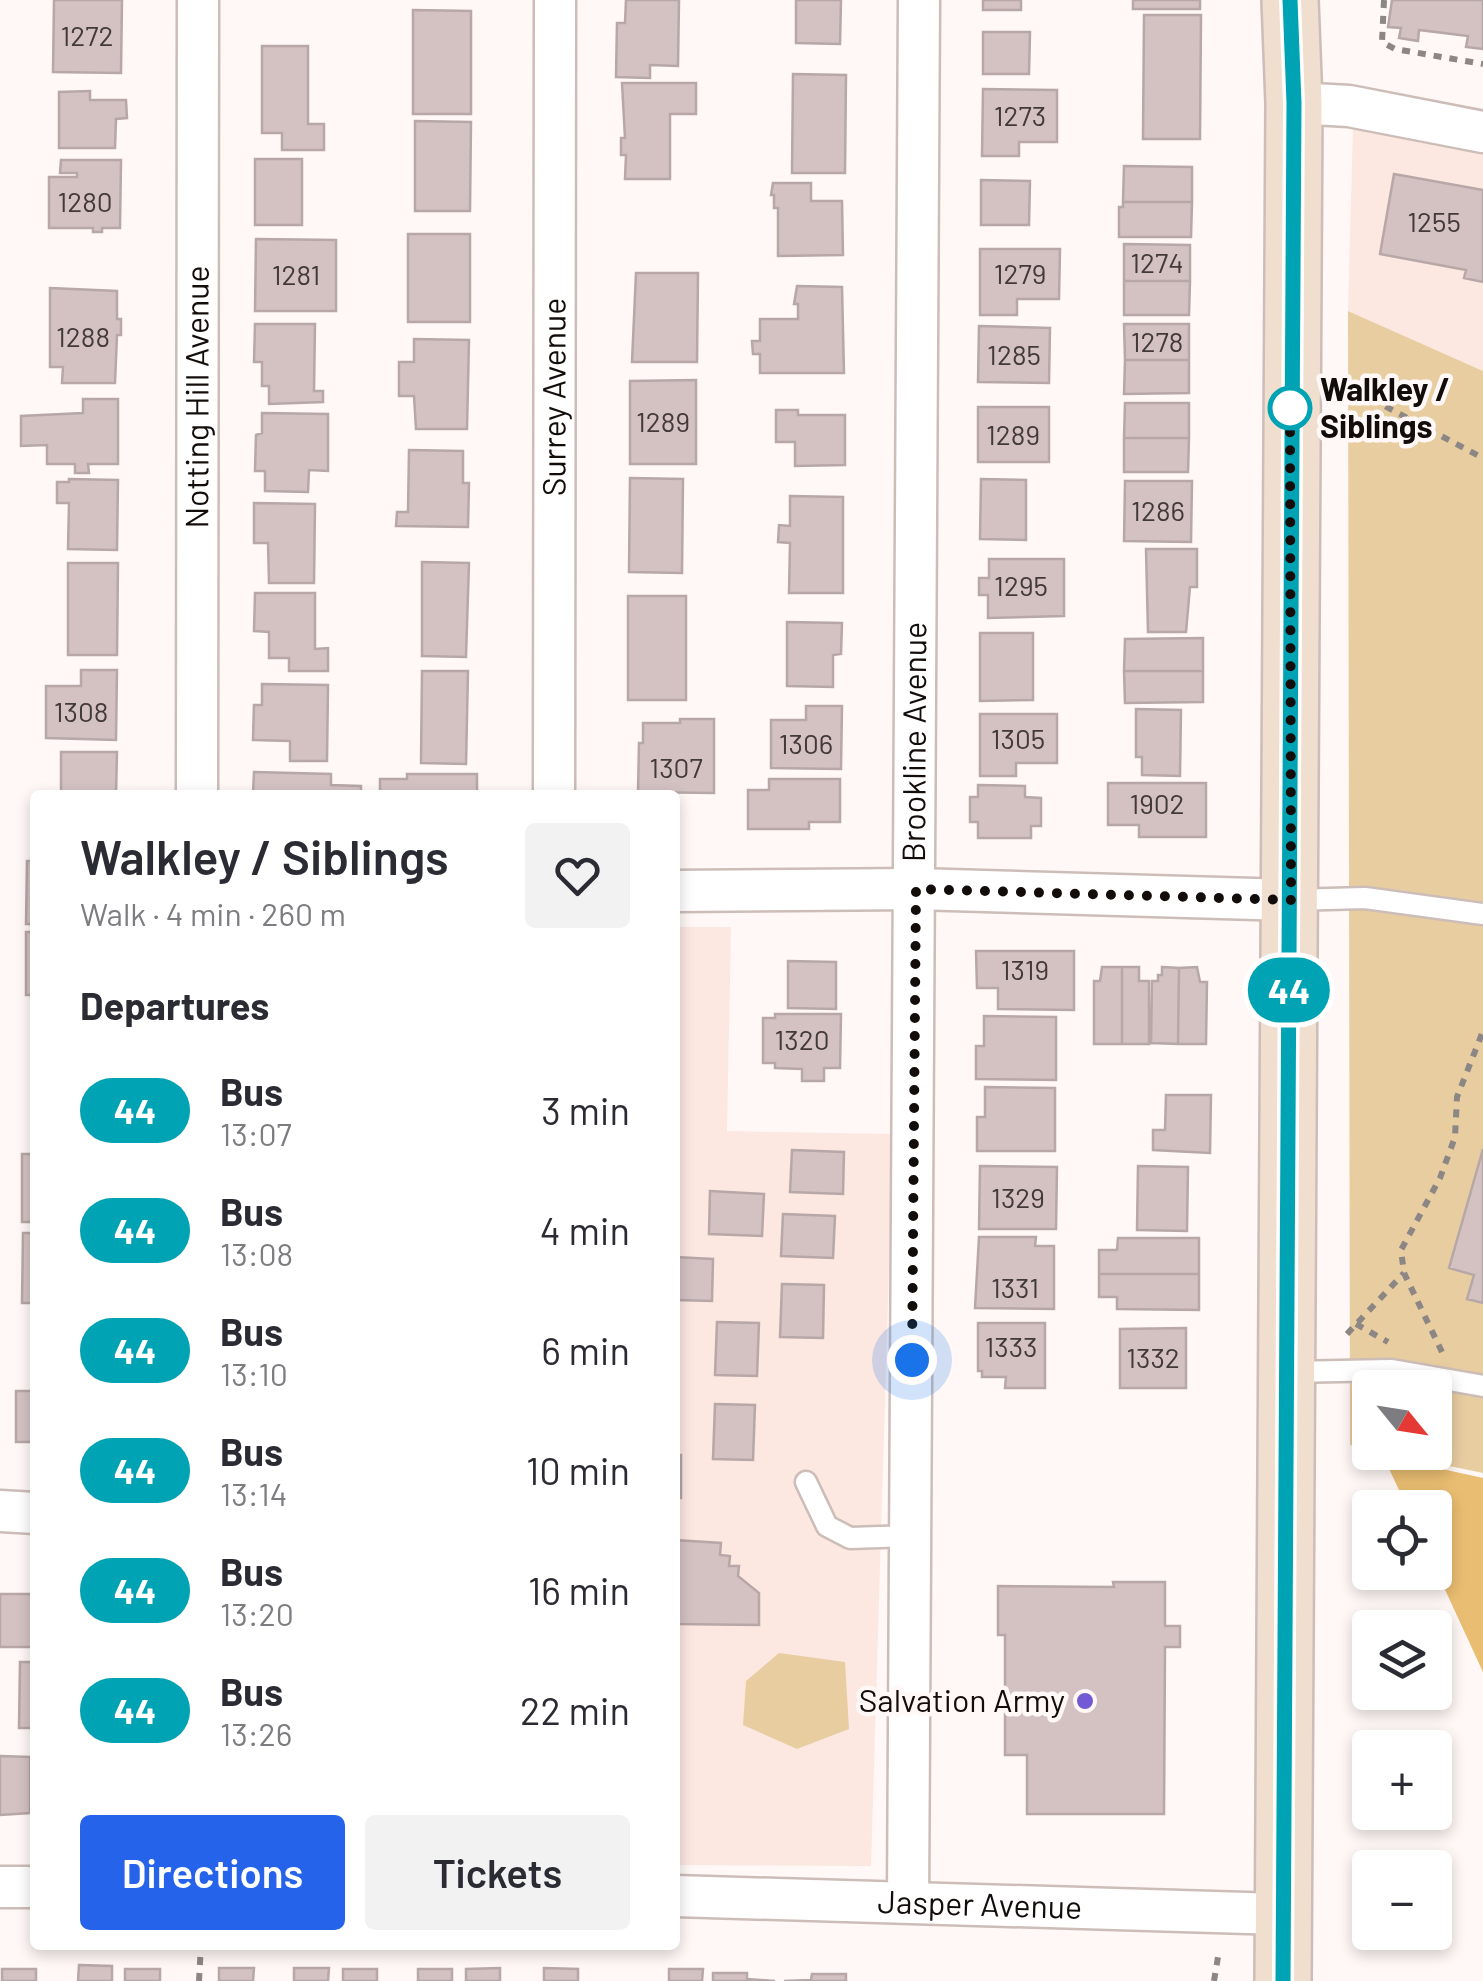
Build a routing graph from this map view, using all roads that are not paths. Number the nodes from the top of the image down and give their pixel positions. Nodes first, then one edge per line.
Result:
1 (198, 0) edge
2 (556, 0) edge
3 (919, 0) edge
4 (1290, 0) edge
5 (1294, 103) junction
6 (1483, 132) edge
7 (197, 790) edge
8 (554, 790) edge
9 (916, 889) junction
10 (680, 890) edge
11 (1291, 900) junction
12 (1483, 914) edge
13 (1286, 1372) junction
14 (1483, 1386) edge
15 (806, 1482) dead end
16 (0, 1512) edge
17 (30, 1514) edge
18 (911, 1536) junction
19 (0, 1887) edge
20 (30, 1887) edge
21 (680, 1896) edge
22 (908, 1902) junction
23 (1283, 1914) junction
24 (1284, 1981) edge

1 - 7 street, Notting Hill Avenue
2 - 8 street, Surrey Avenue
3 - 9 street, Brookline Avenue
4 - 5 main road
5 - 6 street
5 - 11 main road
9 - 10 street
9 - 11 street
9 - 18 street, Brookline Avenue
11 - 12 lane
11 - 13 main road
13 - 14 lane
13 - 23 main road
15 - 18 lane
16 - 17 street
18 - 22 street, Brookline Avenue
19 - 20 street
21 - 22 street, Jasper Avenue
22 - 23 street, Jasper Avenue
23 - 24 main road

